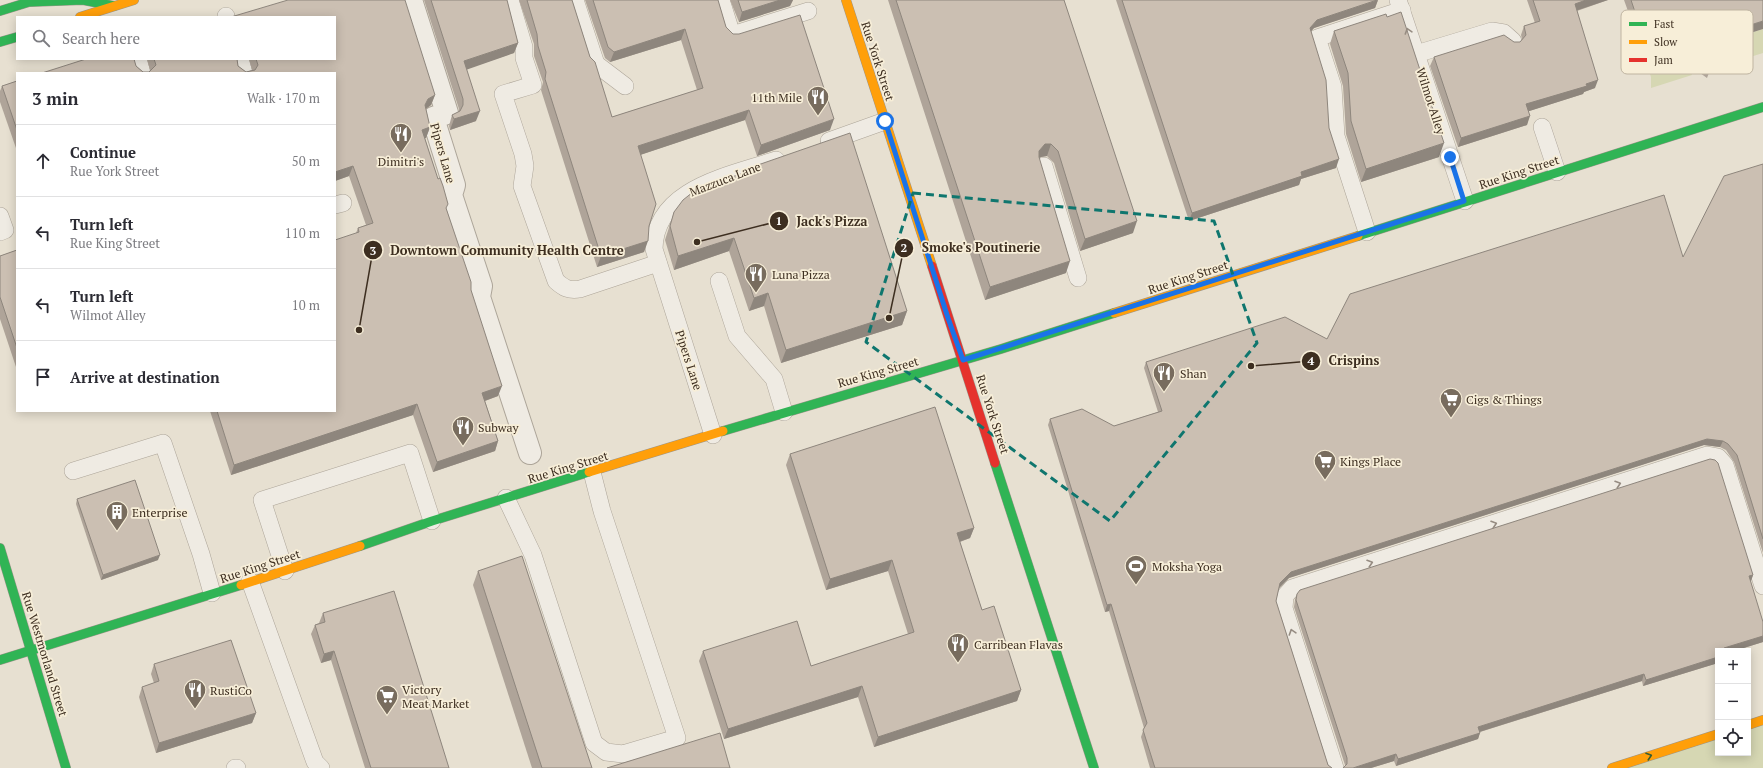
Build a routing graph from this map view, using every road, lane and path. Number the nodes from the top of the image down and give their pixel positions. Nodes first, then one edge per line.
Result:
1 (134, 0) edge
2 (411, 0) edge
3 (510, 0) edge
4 (574, 0) edge
5 (721, 0) edge
6 (846, 0) edge
7 (113, 3) edge
8 (1400, 5) edge
9 (0, 11) edge
10 (808, 12) dead end
11 (82, 16) edge
12 (16, 37) edge
13 (1513, 41) edge
14 (0, 42) edge
15 (1416, 54) junction
16 (138, 60) edge
17 (240, 60) edge
18 (142, 72) edge
19 (244, 72) edge
20 (625, 86) dead end
21 (1763, 107) edge
22 (885, 121) junction
23 (1542, 127) dead end
24 (811, 148) edge
25 (789, 155) edge
26 (1044, 166) edge
27 (1557, 172) junction
28 (1464, 201) junction
29 (0, 216) edge
30 (0, 232) edge
31 (1367, 232) junction
32 (658, 263) junction
33 (1078, 278) dead end
34 (719, 281) dead end
35 (963, 360) junction
36 (784, 412) junction
37 (713, 435) junction
38 (530, 453) dead end
39 (73, 471) dead end
40 (592, 472) junction
41 (506, 498) junction
42 (432, 521) junction
43 (0, 548) edge
44 (285, 571) junction
45 (250, 581) junction
46 (1763, 586) edge
47 (212, 593) junction
48 (31, 650) junction
49 (0, 660) edge
50 (1763, 720) edge
51 (1751, 724) edge
52 (1715, 735) edge
53 (66, 768) edge
54 (321, 768) edge
55 (1094, 768) edge
56 (1335, 768) edge
57 (1612, 768) edge

1 - 7 main road
2 - 38 street, Pipers Lane
3 - 32 lane
4 - 20 lane
5 - 10 lane
6 - 22 main road, Rue York Street
7 - 9 main road
7 - 11 main road
15 -> 8 lane, Wilmot Alley
8 - 31 lane
12 - 14 main road
13 - 15 lane
15 - 28 lane, Wilmot Alley
16 - 18 lane
17 - 19 lane
21 - 27 main road, Rue King Street
22 - 24 lane
22 - 35 main road, Rue York Street
23 - 27 lane
25 - 32 lane, Mazzuca Lane
26 - 33 lane
27 - 28 main road, Rue King Street
28 - 31 main road, Rue King Street
29 - 30 lane
31 - 35 main road, Rue King Street
32 - 37 lane, Pipers Lane
34 - 36 lane
35 - 36 main road, Rue King Street
35 - 55 main road, Rue York Street
36 - 37 main road, Rue King Street
37 - 40 main road, Rue King Street
39 - 47 lane
40 - 41 main road, Rue King Street
40 - 41 lane
41 - 42 main road, Rue King Street
42 - 44 main road, Rue King Street
42 - 44 lane
43 - 48 main road, Rue Westmorland Street
44 - 45 main road, Rue King Street
45 - 47 main road, Rue King Street
45 - 54 lane
56 -> 46 lane
47 - 48 main road, Rue King Street
48 - 49 main road, Rue King Street
48 - 53 main road, Rue Westmorland Street
50 - 51 main road
57 -> 52 main road

